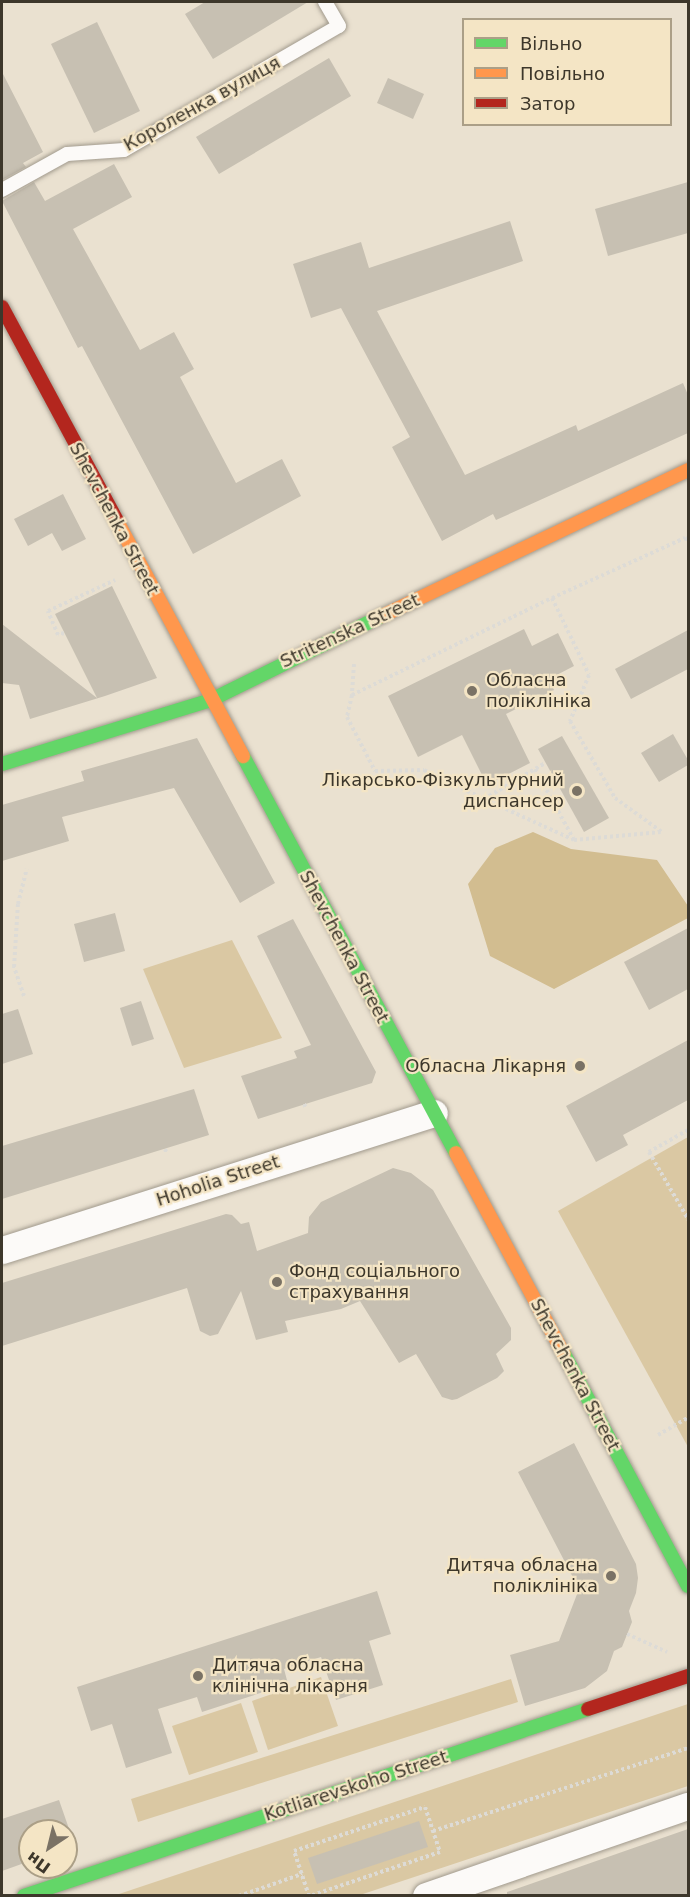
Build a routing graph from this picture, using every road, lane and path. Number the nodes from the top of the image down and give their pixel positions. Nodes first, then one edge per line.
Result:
1 (325, 2) edge
2 (2, 190) edge
3 (2, 307) edge
4 (688, 470) edge
5 (687, 538) edge
6 (115, 580) dead end
7 (552, 598) junction
8 (64, 633) dead end
9 (354, 664) dead end
10 (352, 695) junction
11 (211, 700) junction
12 (545, 763) dead end
13 (2, 764) edge
14 (535, 770) junction
15 (483, 799) junction
16 (574, 840) junction
17 (27, 869) dead end
18 (24, 996) dead end
19 (434, 1113) junction
20 (688, 1130) edge
21 (165, 1149) dead end
22 (167, 1154) dead end
23 (688, 1219) edge
24 (2, 1250) edge
25 (688, 1418) edge
26 (658, 1435) dead end
27 (688, 1586) edge
28 (627, 1634) dead end
29 (673, 1654) dead end
30 (688, 1676) edge
31 (688, 1748) edge
32 (688, 1806) edge
33 (433, 1831) junction
34 (302, 1874) junction
35 (24, 1896) edge
36 (238, 1896) edge
37 (310, 1896) edge
38 (426, 1896) edge

1 - 2 lane, Короленка вулиця
3 - 11 street, Shevchenka Street
4 - 11 street, Stritenska Street
5 - 7 path
6 - 8 path
7 - 10 path
7 - 16 path
9 - 10 path
10 - 15 path
11 - 13 street, Stritenska Street
11 - 19 street, Shevchenka Street
12 - 14 path
14 - 15 path
14 - 16 path
15 - 16 path
17 - 18 path
19 - 24 street, Hoholia Street
19 - 27 street, Shevchenka Street
20 - 23 path
21 - 22 path
25 - 26 path
28 - 29 path
30 - 35 street, Kotliarevskoho Street
31 - 33 path
32 - 38 street
33 - 34 path
33 - 37 path
34 - 36 path
34 - 37 path

